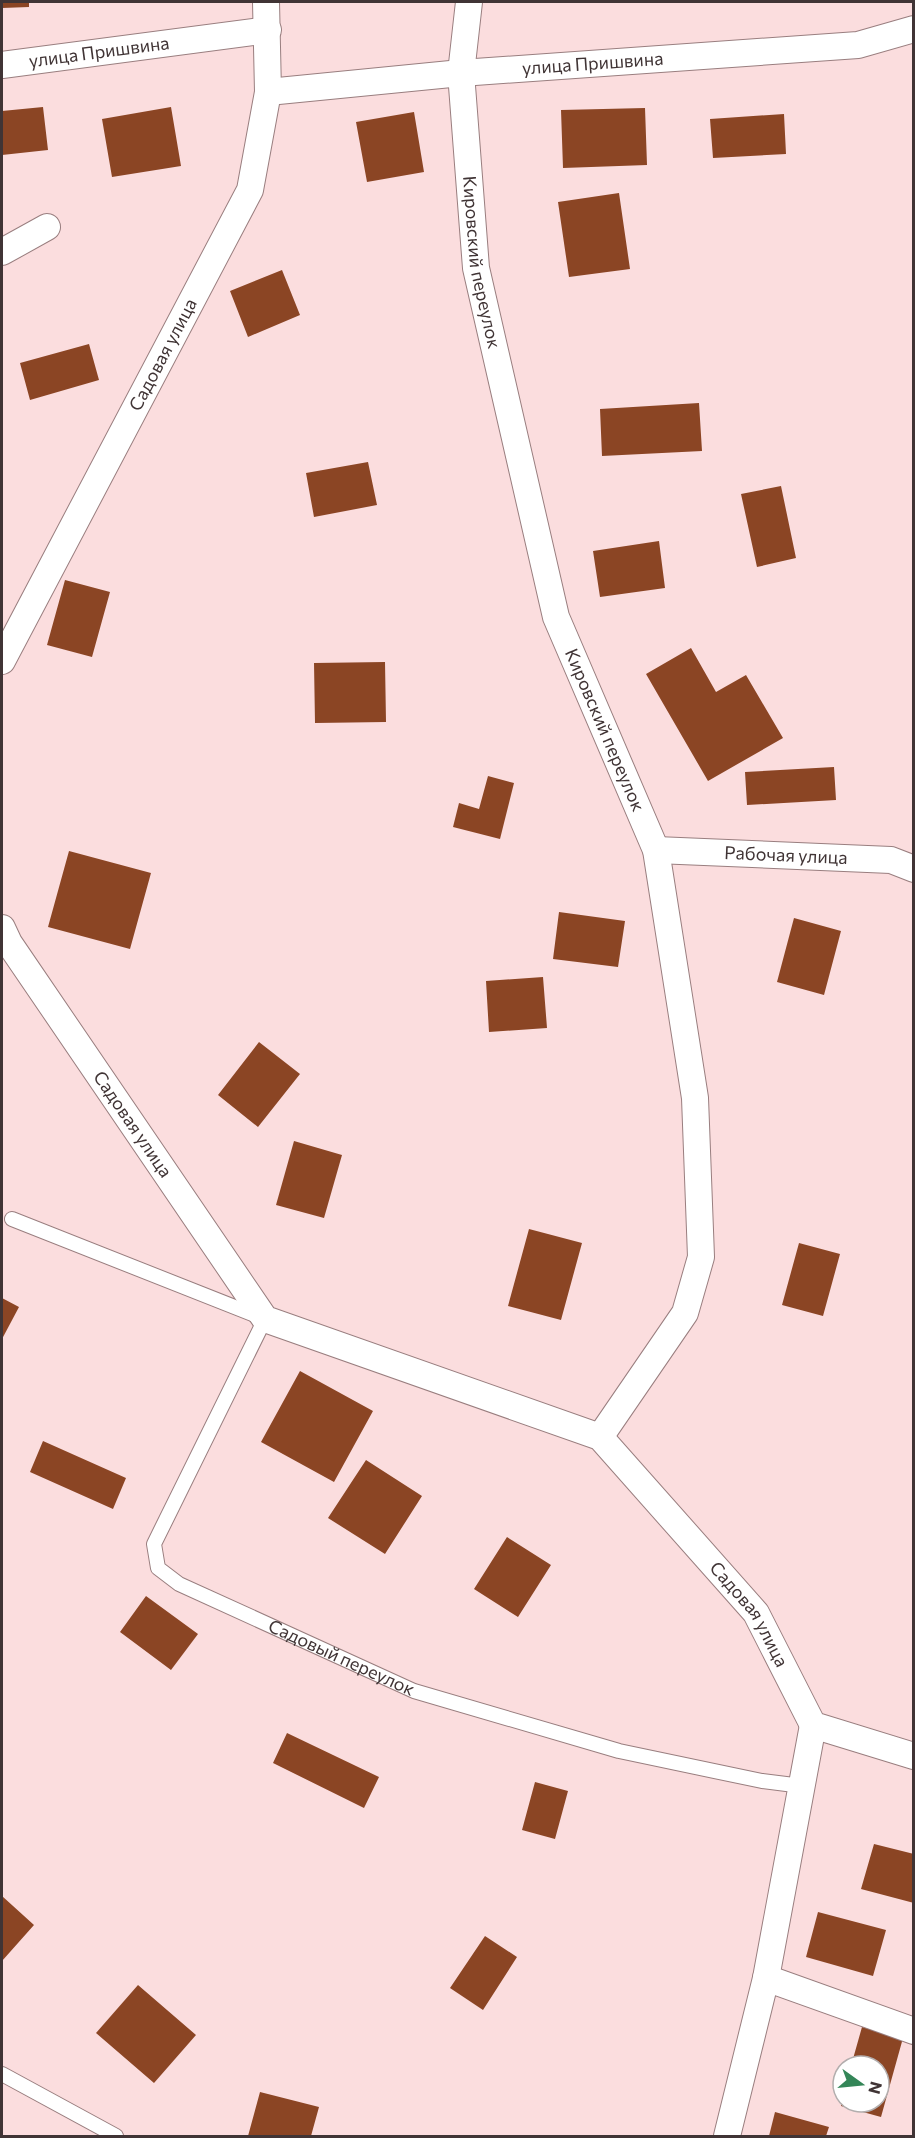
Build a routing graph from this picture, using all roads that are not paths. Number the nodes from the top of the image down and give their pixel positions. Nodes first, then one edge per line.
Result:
1 (266, 2) edge
2 (469, 2) edge
3 (914, 29) edge
4 (268, 30) junction
5 (2, 65) edge
6 (461, 73) junction
7 (268, 92) junction
8 (47, 227) dead end
9 (2, 252) edge
10 (2, 661) edge
11 (656, 850) junction
12 (914, 869) edge
13 (2, 928) edge
14 (12, 1219) dead end
15 (266, 1319) junction
16 (600, 1437) junction
17 (813, 1725) junction
18 (914, 1756) edge
19 (802, 1786) junction
20 (766, 1978) junction
21 (914, 2031) edge
22 (2, 2074) edge
23 (116, 2136) edge
24 (727, 2136) edge

1 - 4 street, Садовая улица
2 - 6 street, Кировский переулок
3 - 6 street, улица Пришвина
4 - 5 street, улица Пришвина
4 - 7 street, Садовая улица
6 - 7 street, улица Пришвина
6 - 11 street, Кировский переулок
7 - 10 street, Садовая улица
8 - 9 street
11 - 12 street, Рабочая улица
11 - 16 street, Кировский переулок
13 - 15 street, Садовая улица
14 - 15 lane
15 - 16 street
15 - 19 lane, Садовый переулок
16 - 17 street, Садовая улица
17 - 18 street
17 - 19 street
19 - 20 street
20 - 21 street
20 - 24 street
22 - 23 lane

